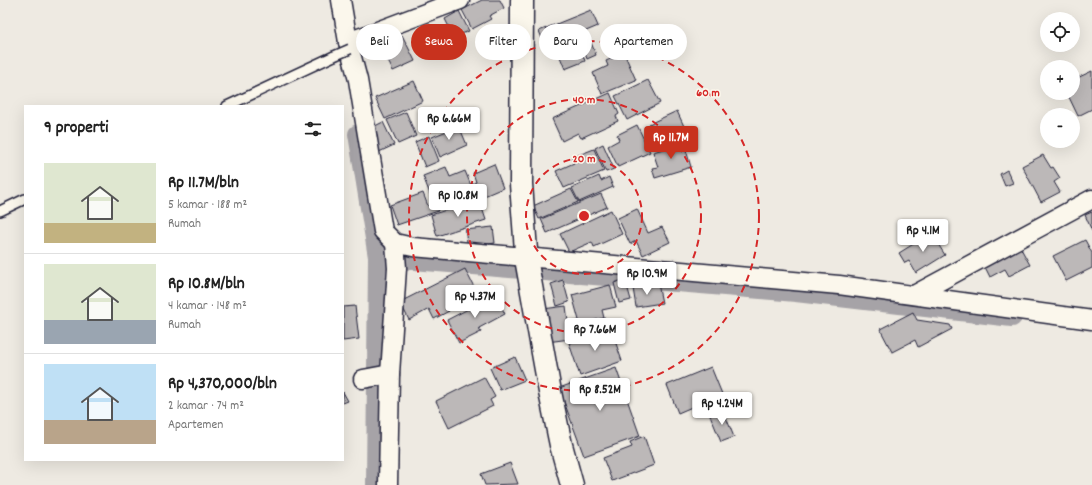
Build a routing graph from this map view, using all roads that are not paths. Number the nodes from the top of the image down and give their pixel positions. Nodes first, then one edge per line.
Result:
1 (341, 0) edge
2 (460, 0) edge
3 (522, 0) edge
4 (349, 46) junction
5 (228, 105) edge
6 (24, 199) edge
7 (1092, 199) edge
8 (0, 211) edge
9 (395, 243) junction
10 (527, 261) junction
11 (914, 295) junction
12 (1092, 320) edge
13 (390, 374) junction
14 (363, 379) dead end
15 (388, 485) edge
16 (572, 485) edge

1 - 4 street
2 - 4 street
3 - 10 main road
4 - 5 lane, bridge
4 - 9 street
6 - 8 lane
7 - 11 street
9 - 10 street
9 - 13 street
10 - 11 street
10 - 16 main road
11 - 12 street
13 - 14 street
13 - 15 street

